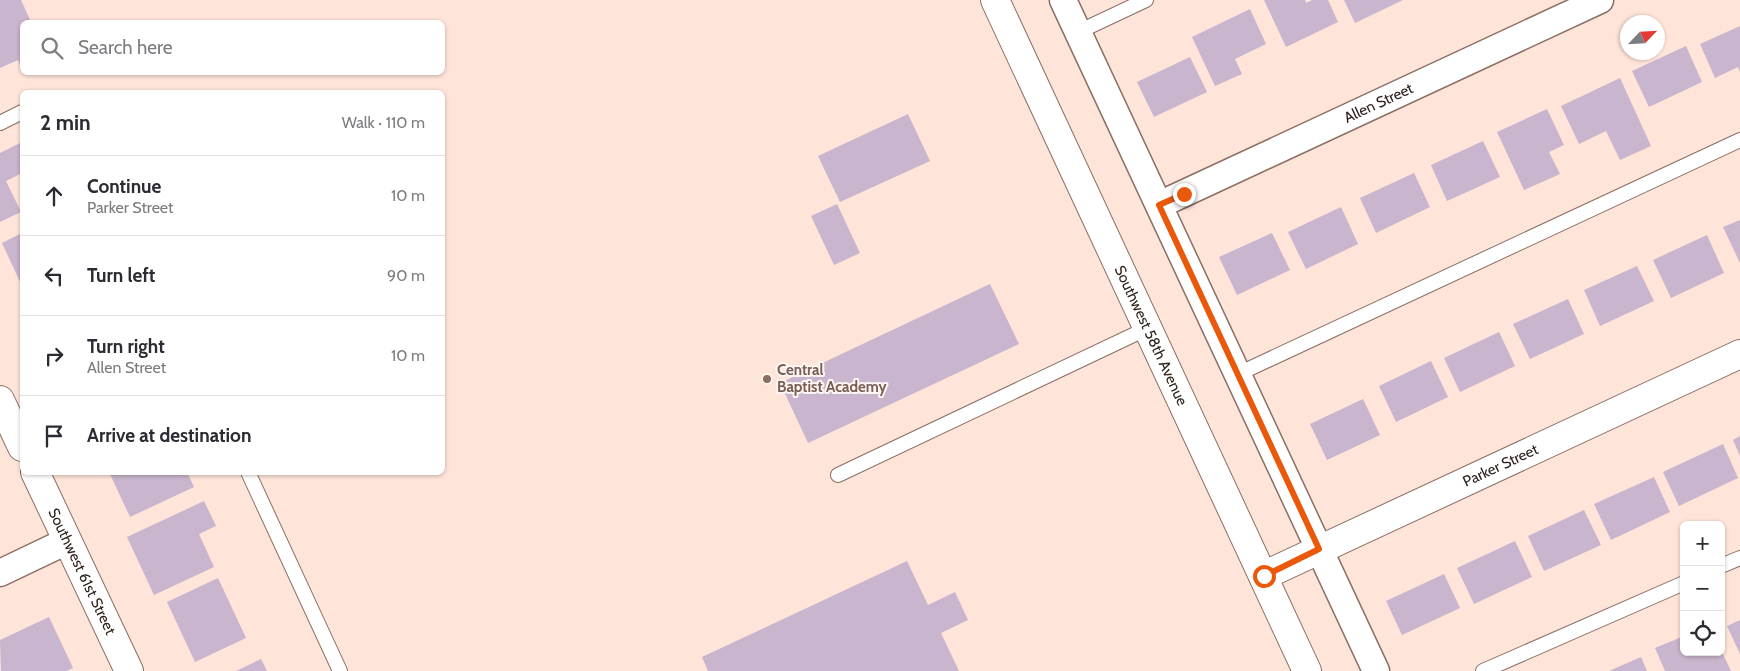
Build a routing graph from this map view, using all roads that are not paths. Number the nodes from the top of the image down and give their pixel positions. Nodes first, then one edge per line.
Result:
1 (995, 0) edge
2 (1063, 0) edge
3 (1146, 0) edge
4 (1600, 0) edge
5 (1078, 32) junction
6 (20, 113) edge
7 (0, 123) edge
8 (1740, 140) edge
9 (1159, 205) junction
10 (1148, 328) junction
11 (1740, 354) edge
12 (1238, 374) junction
13 (0, 400) edge
14 (20, 443) edge
15 (35, 475) edge
16 (249, 475) edge
17 (838, 475) dead end
18 (67, 542) junction
19 (1319, 549) junction
20 (1740, 558) edge
21 (1725, 564) edge
22 (0, 572) edge
23 (1264, 576) junction
24 (1680, 585) edge
25 (129, 671) edge
26 (340, 671) edge
27 (1307, 671) edge
28 (1376, 671) edge
29 (1483, 671) edge

1 - 10 main road, Southwest 58th Avenue
2 - 5 street
3 - 5 lane
4 - 9 street, Allen Street
5 - 9 street
6 - 7 lane
8 - 12 lane
9 - 12 street
10 - 17 lane
10 - 23 main road, Southwest 58th Avenue
11 - 19 main road, Parker Street
12 - 19 street
13 - 14 main road
15 - 18 main road, Southwest 61st Street
16 - 26 lane
18 - 22 street
18 - 25 main road, Southwest 61st Street
19 - 23 main road, Parker Street
19 - 28 street
20 - 21 lane
23 - 27 main road, Southwest 58th Avenue
24 - 29 lane

